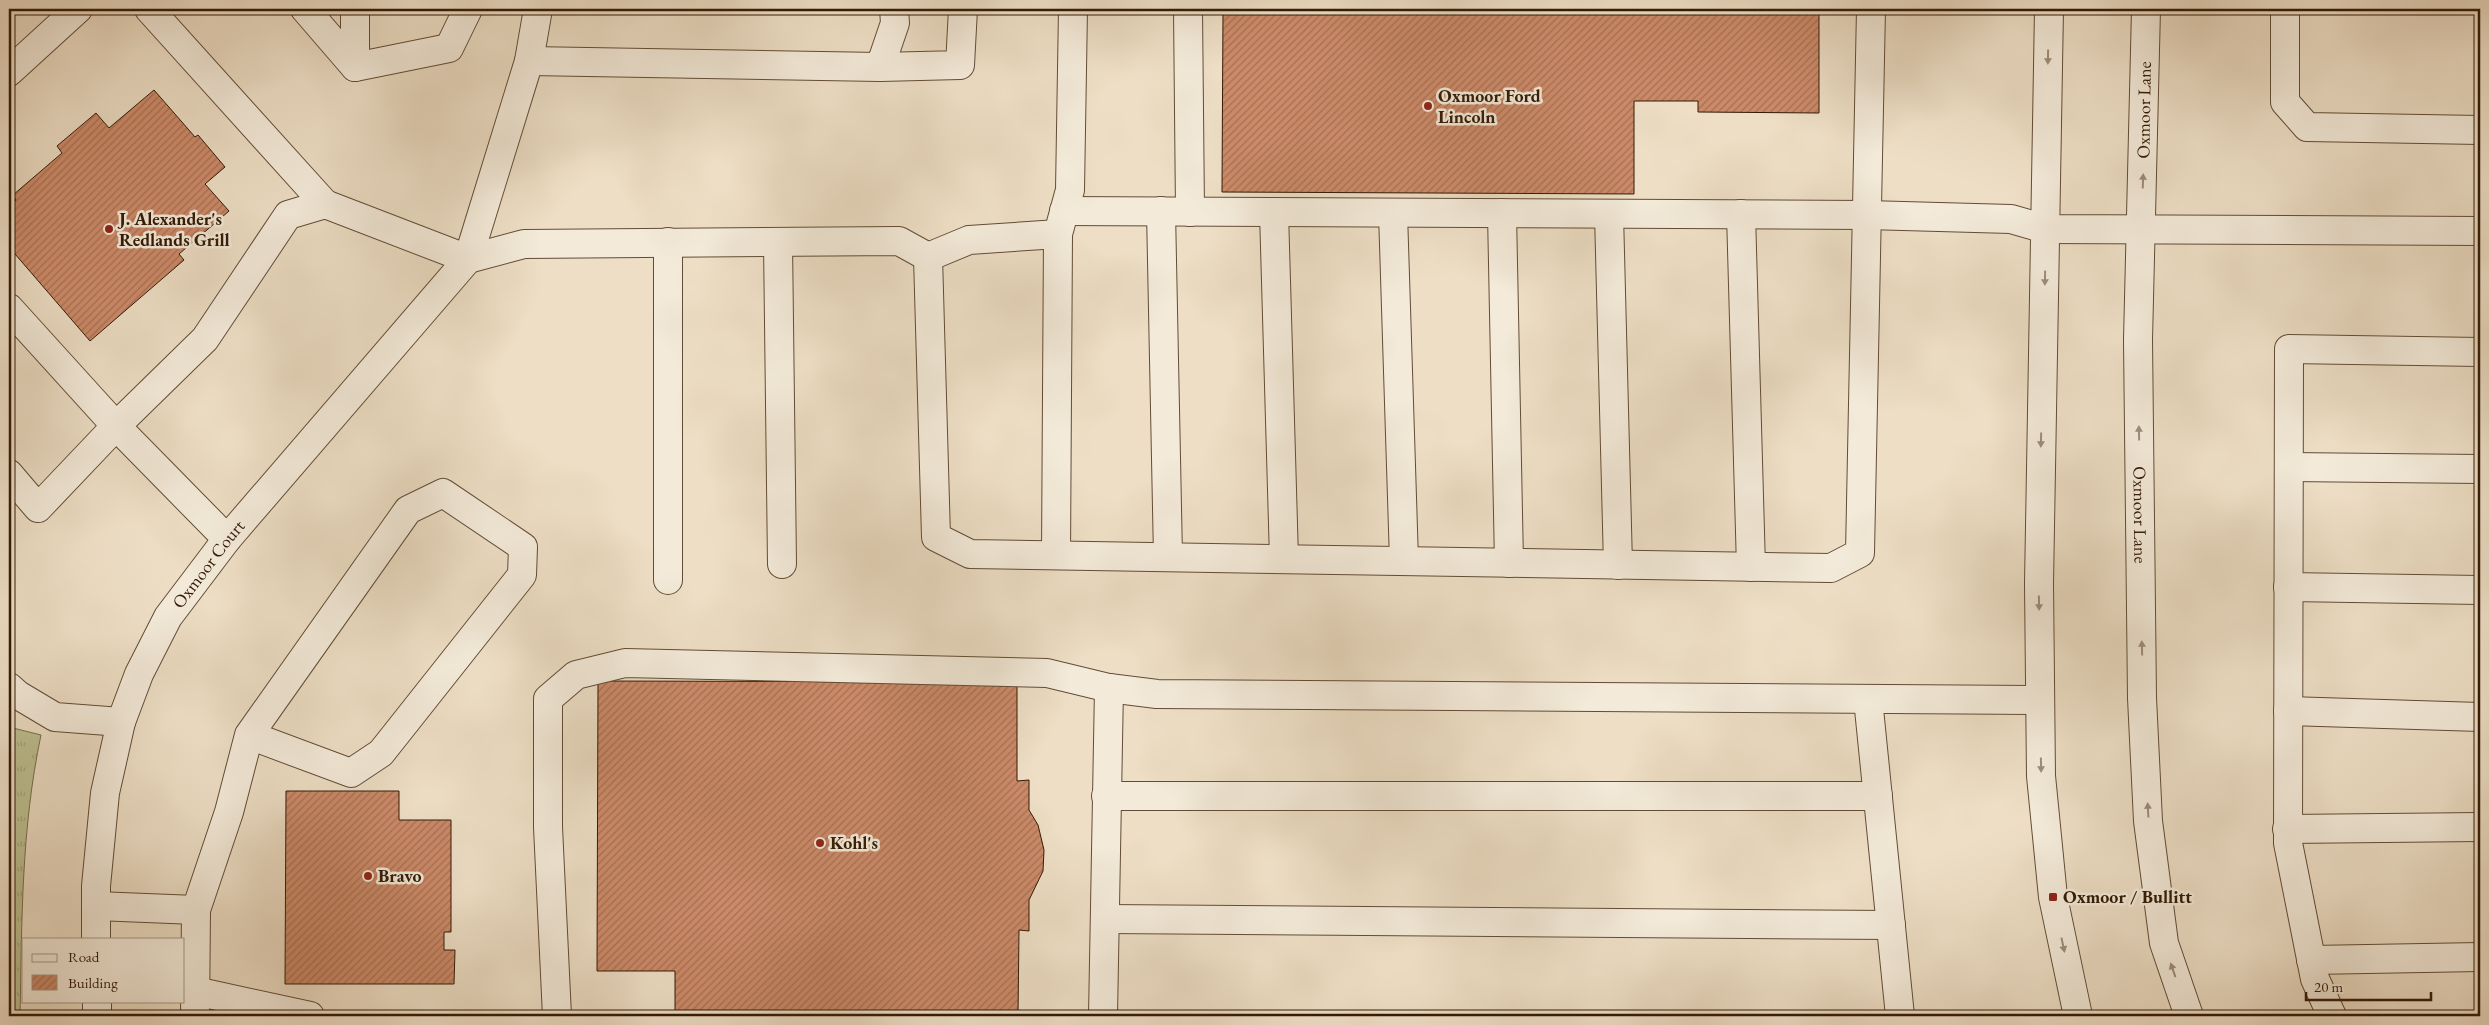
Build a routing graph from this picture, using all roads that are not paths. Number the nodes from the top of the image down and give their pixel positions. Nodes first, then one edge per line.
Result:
1 (78, 9) edge
2 (149, 9) edge
3 (305, 9) edge
4 (355, 9) edge
5 (468, 9) edge
6 (538, 9) edge
7 (894, 9) edge
8 (963, 9) edge
9 (1073, 9) edge
10 (1188, 9) edge
11 (1871, 9) edge
12 (2049, 9) edge
13 (2146, 9) edge
14 (2285, 9) edge
15 (529, 61) junction
16 (355, 67) junction
17 (880, 67) junction
18 (9, 72) edge
19 (2480, 130) edge
20 (325, 204) junction
21 (1161, 212) junction
22 (1190, 212) junction
23 (1274, 212) junction
24 (1392, 213) junction
25 (1502, 213) junction
26 (1608, 214) junction
27 (1741, 214) junction
28 (1867, 215) junction
29 (1061, 223) junction
30 (2046, 229) junction
31 (2141, 230) junction
32 (2480, 231) edge
33 (668, 242) junction
34 (778, 242) junction
35 (928, 257) junction
36 (468, 259) junction
37 (9, 308) edge
38 (2480, 352) edge
39 (116, 426) junction
40 (2289, 468) junction
41 (2480, 469) edge
42 (9, 474) edge
43 (227, 539) junction
44 (1056, 555) junction
45 (1168, 558) junction
46 (1284, 559) junction
47 (1404, 561) junction
48 (1509, 563) junction
49 (782, 564) dead end
50 (1618, 565) junction
51 (1751, 567) junction
52 (668, 580) dead end
53 (2288, 587) junction
54 (2480, 590) edge
55 (9, 687) edge
56 (1109, 688) junction
57 (1868, 699) junction
58 (2040, 700) junction
59 (2288, 711) junction
60 (2480, 717) edge
61 (121, 722) junction
62 (249, 735) junction
63 (1106, 796) junction
64 (1878, 796) junction
65 (2480, 827) edge
66 (2287, 829) junction
67 (96, 906) junction
68 (196, 910) junction
69 (1105, 919) junction
70 (1891, 925) junction
71 (96, 938) edge
72 (2480, 957) edge
73 (2311, 960) junction
74 (97, 1002) edge
75 (195, 1004) edge
76 (97, 1016) edge
77 (310, 1016) edge
78 (557, 1016) edge
79 (1103, 1016) edge
80 (1900, 1016) edge
81 (2078, 1016) edge
82 (2189, 1016) edge
83 (2332, 1016) edge

1 - 18 street
2 - 20 street
3 - 16 street
4 - 16 street
5 - 16 street
6 - 15 street
7 - 17 street
8 - 17 street
9 - 29 street
10 - 22 street
11 - 28 street
12 -> 30 street
31 -> 13 street, Oxmoor Lane
14 - 19 street
15 - 17 street
15 - 36 street
20 - 36 street
20 - 39 street
21 - 22 street
21 - 29 street
21 - 45 street
22 - 23 street
23 - 24 street
23 - 46 street
24 - 25 street
24 - 47 street
25 - 26 street
25 - 48 street
26 - 27 street
26 - 50 street
27 - 28 street
27 - 51 street
28 - 30 street
28 - 51 street
29 - 35 street
29 - 44 street
30 - 31 street
30 -> 58 street
31 - 32 street
82 -> 31 street, Oxmoor Lane
33 - 34 street
33 - 36 street
33 - 52 street
34 - 35 street
34 - 49 street
35 - 44 street
36 - 43 street, Oxmoor Court
37 - 39 street
38 - 40 street
39 - 42 street
39 - 43 street
40 - 41 street
40 - 53 street
43 - 61 street, Oxmoor Court
44 - 45 street
45 - 46 street
46 - 47 street
47 - 48 street
48 - 50 street
50 - 51 street
53 - 54 street
53 - 59 street
55 - 61 street
56 - 57 street
56 - 63 street
56 - 78 street
57 - 58 street
57 - 64 street
58 -> 81 street
59 - 60 street
59 - 66 street
61 - 67 street, Oxmoor Court
62 - 62 street
62 - 68 street
63 - 64 street
63 - 69 street
64 - 70 street
65 - 66 street
66 - 73 street
67 - 68 street
67 - 71 street, Oxmoor Court
68 - 75 street
69 - 70 street
69 - 79 street
70 - 80 street
72 - 73 street
73 - 83 street
74 - 76 street
75 - 77 street

